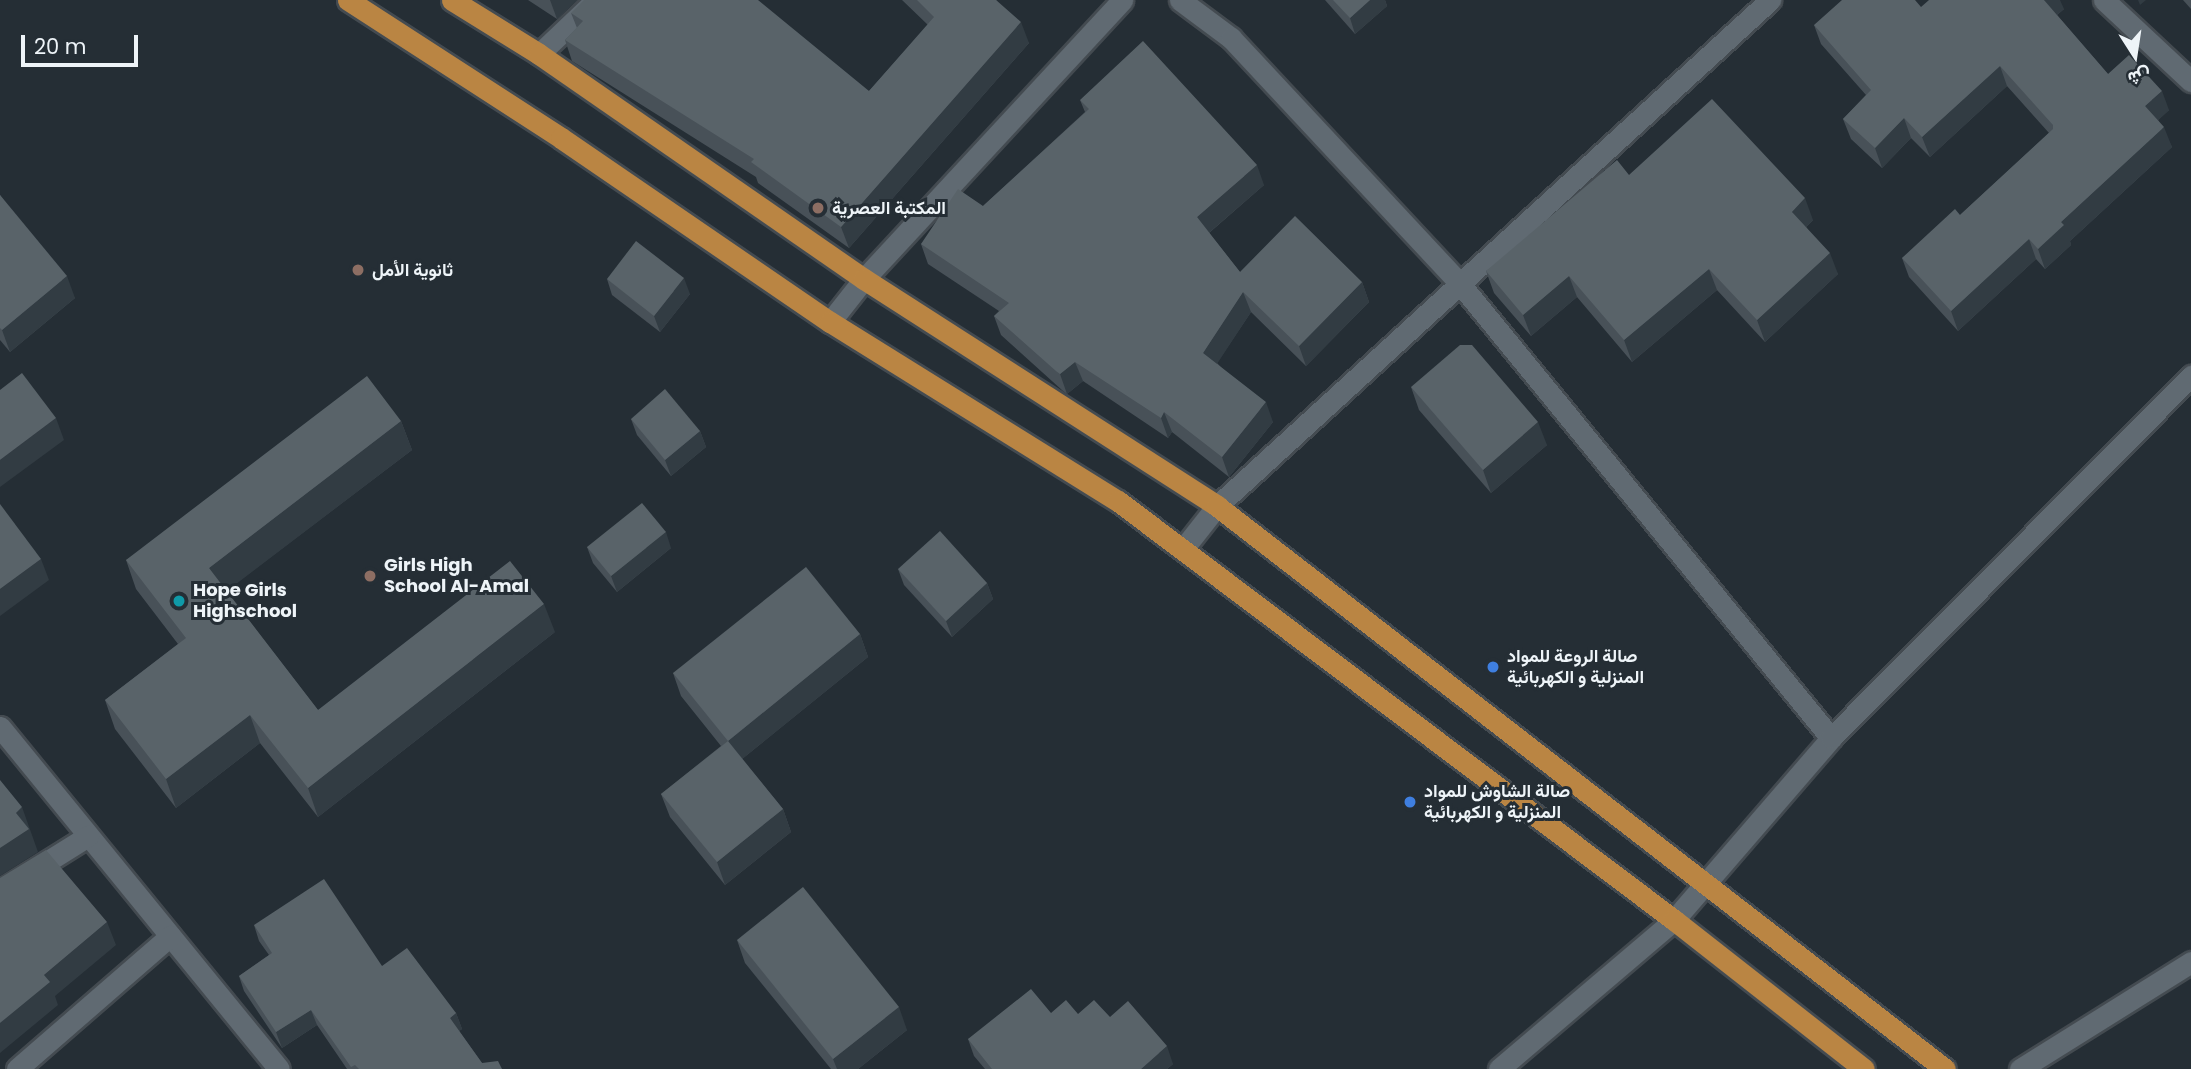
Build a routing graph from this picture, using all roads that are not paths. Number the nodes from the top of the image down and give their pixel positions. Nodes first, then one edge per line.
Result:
1 (348, 0) edge
2 (452, 0) edge
3 (596, 0) edge
4 (1122, 0) edge
5 (1180, 0) edge
6 (1770, 0) edge
7 (2104, 0) edge
8 (539, 54) junction
9 (2191, 81) edge
10 (864, 279) junction
11 (1461, 285) junction
12 (830, 322) junction
13 (2191, 376) edge
14 (1217, 506) junction
15 (1183, 549) junction
16 (0, 727) edge
17 (1831, 738) junction
18 (88, 836) junction
19 (1703, 883) junction
20 (0, 891) edge
21 (1674, 919) junction
22 (170, 936) junction
23 (2191, 962) edge
24 (17, 1069) edge
25 (279, 1069) edge
26 (1499, 1069) edge
27 (1864, 1069) edge
28 (1945, 1069) edge
29 (2021, 1069) edge

1 - 12 main road
2 - 8 main road
3 - 8 street
4 - 10 street
5 - 11 street
6 - 11 street
7 - 9 street
8 - 10 main road
10 - 12 street
10 - 14 main road
11 - 14 street
11 - 17 street
12 - 15 main road
13 - 17 street
14 - 15 street
14 - 19 main road
15 - 21 main road
16 - 18 street
17 - 19 street
18 - 20 street
18 - 22 street
19 - 21 street
19 - 28 main road
21 - 26 street
21 - 27 main road
22 - 24 street
22 - 25 street
23 - 29 street

